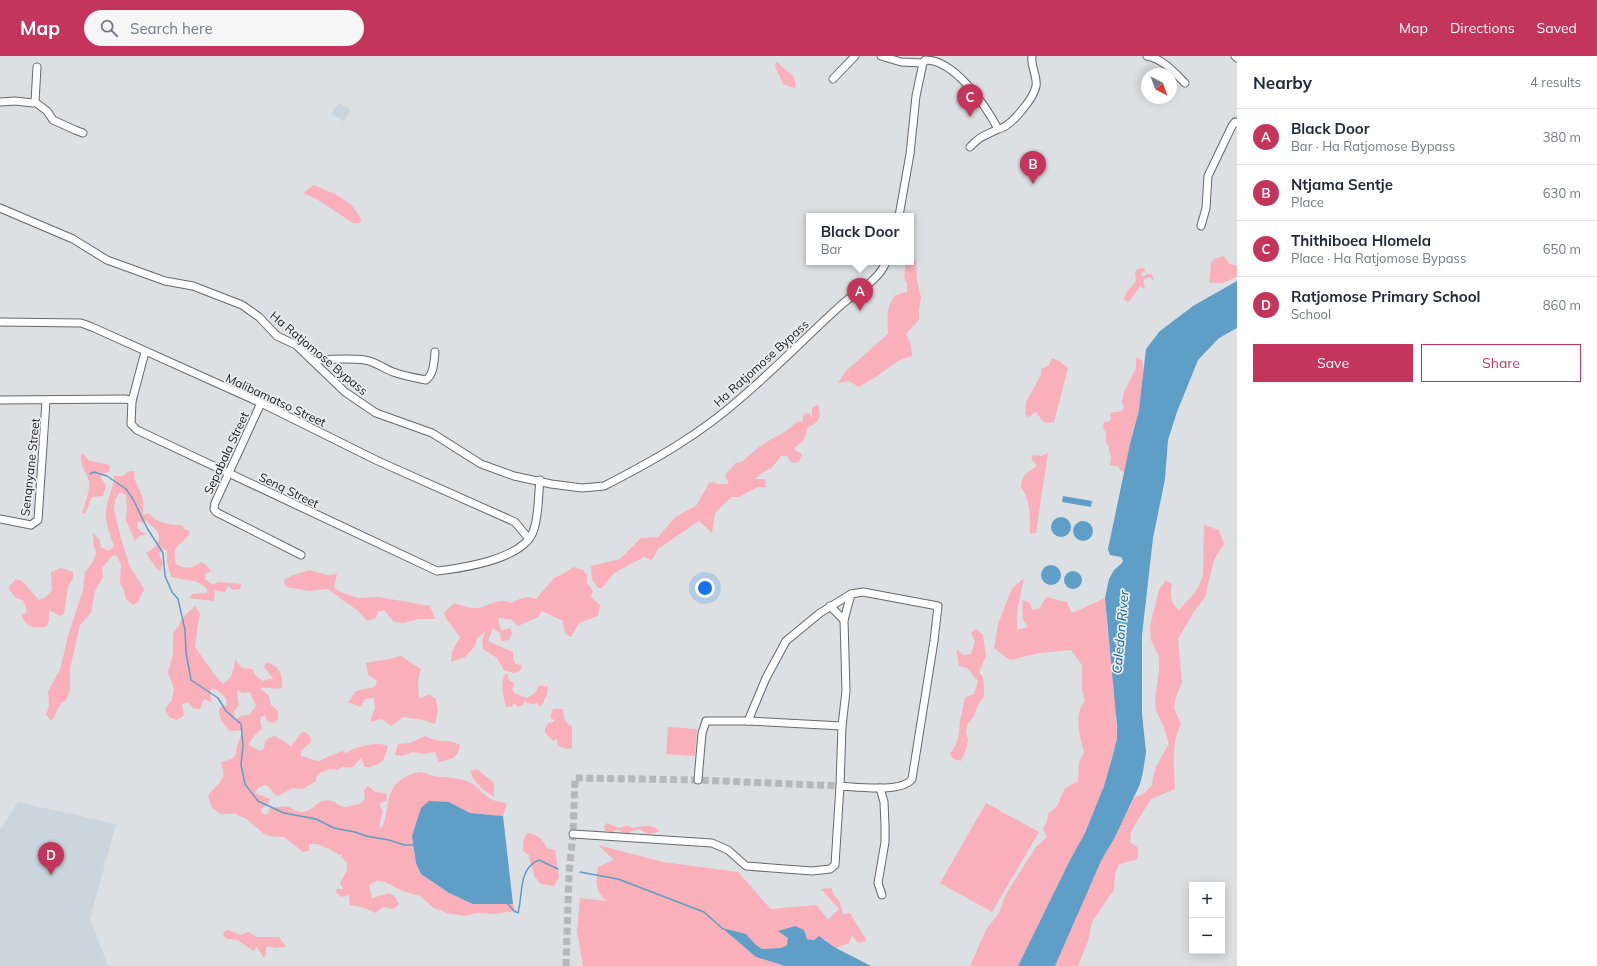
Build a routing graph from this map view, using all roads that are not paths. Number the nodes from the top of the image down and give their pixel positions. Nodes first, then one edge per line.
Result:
1 (855, 56) edge
2 (881, 56) edge
3 (1032, 56) edge
4 (1147, 56) edge
5 (1235, 56) edge
6 (1237, 58) edge
7 (923, 60) edge
8 (37, 67) dead end
9 (833, 79) dead end
10 (1185, 83) dead end
11 (0, 102) edge
12 (35, 102) junction
13 (1237, 123) edge
14 (998, 129) junction
15 (84, 133) dead end
16 (970, 147) dead end
17 (0, 208) edge
18 (900, 213) edge
19 (1201, 226) dead end
20 (884, 265) edge
21 (0, 322) edge
22 (145, 352) junction
23 (434, 352) dead end
24 (314, 361) junction
25 (0, 400) edge
26 (46, 401) junction
27 (132, 401) junction
28 (261, 403) junction
29 (229, 473) junction
30 (540, 480) junction
31 (0, 519) edge
32 (529, 539) junction
33 (301, 555) dead end
34 (851, 594) junction
35 (830, 606) junction
36 (844, 620) junction
37 (748, 721) junction
38 (842, 726) junction
39 (698, 780) dead end
40 (840, 786) junction
41 (880, 788) junction
42 (573, 834) dead end
43 (882, 895) dead end

1 - 9 street
2 - 7 street
3 - 14 street
4 - 10 street
5 - 6 street
7 - 14 street
7 - 18 street
8 - 12 street
11 - 12 street
12 - 15 street
13 - 19 street
14 - 16 street
17 - 24 street, Ha Ratjomose Bypass
20 - 30 street, Ha Ratjomose Bypass
21 - 22 street, Malibamatso Street
22 - 27 street
22 - 28 street, Malibamatso Street
23 - 24 street
24 - 30 street, Ha Ratjomose Bypass
25 - 26 street
26 - 27 street
26 - 31 street, Senqnyane Street
27 - 29 street, Senq Street
28 - 29 street, Sepabala Street
28 - 32 street, Malibamatso Street
29 - 32 street, Senq Street
29 - 33 street, Sepabala Street
30 - 32 street
34 - 35 street
34 - 36 street
34 - 41 street
35 - 36 street
35 - 37 street
36 - 38 street
37 - 38 street
37 - 39 street
38 - 40 street
40 - 41 street
40 - 42 street
41 - 43 street

